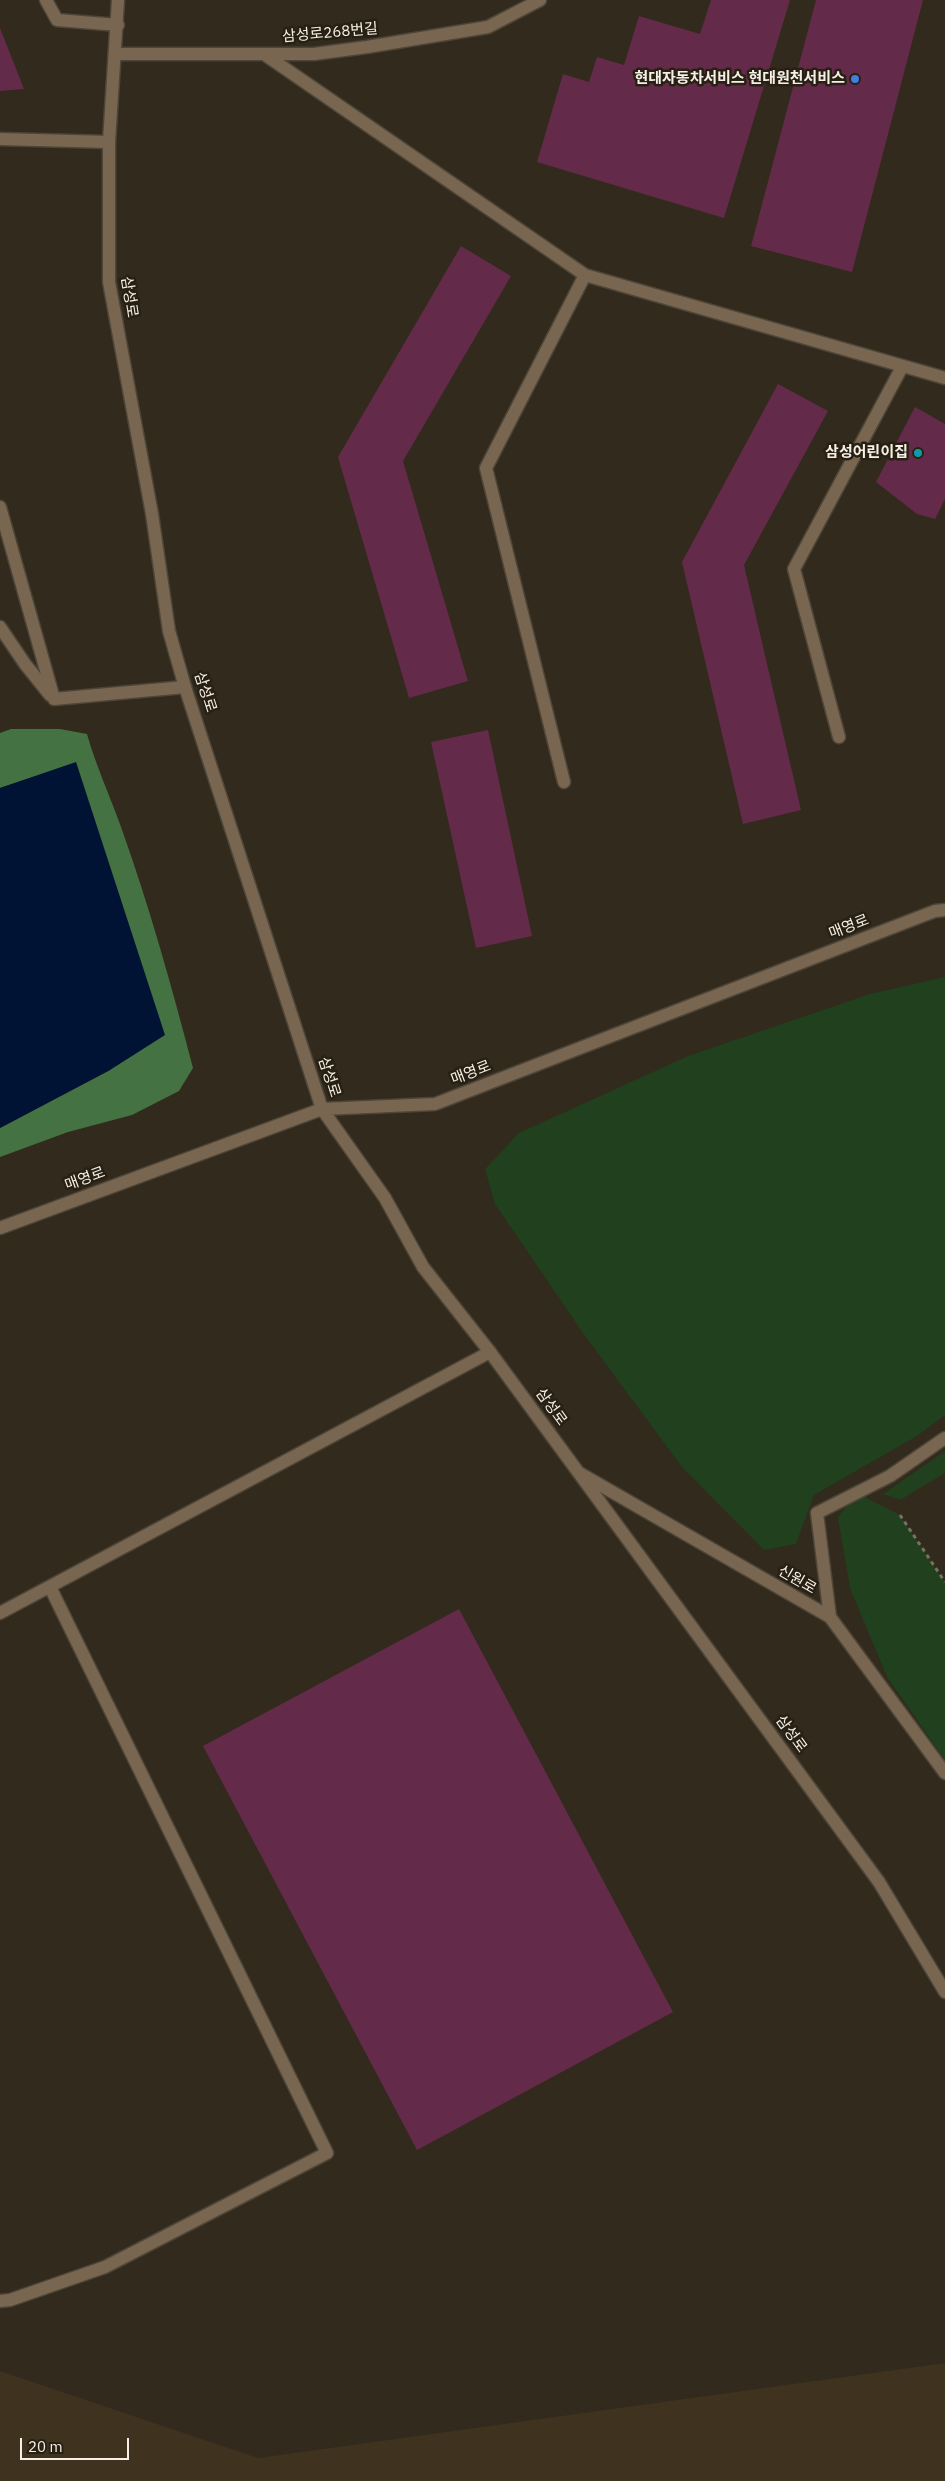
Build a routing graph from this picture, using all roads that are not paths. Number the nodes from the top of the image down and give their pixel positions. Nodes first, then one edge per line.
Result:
1 (46, 0) edge
2 (118, 0) edge
3 (540, 0) edge
4 (118, 25) junction
5 (116, 54) junction
6 (264, 54) junction
7 (0, 139) edge
8 (109, 142) junction
9 (585, 275) junction
10 (902, 366) junction
11 (945, 378) edge
12 (0, 508) edge
13 (0, 627) edge
14 (185, 687) junction
15 (54, 699) junction
16 (839, 737) dead end
17 (564, 782) dead end
18 (945, 910) edge
19 (322, 1109) junction
20 (0, 1228) edge
21 (490, 1352) junction
22 (945, 1438) edge
23 (580, 1474) junction
24 (50, 1588) junction
25 (0, 1612) edge
26 (830, 1617) junction
27 (945, 1773) edge
28 (945, 1992) edge
29 (0, 2300) edge

1 - 4 street
2 - 4 street, 삼성로
3 - 6 street, 삼성로268번길
4 - 5 street, 삼성로
5 - 6 street, 삼성로268번길
5 - 8 street, 삼성로
6 - 9 street
7 - 8 street
8 - 14 street, 삼성로
9 - 10 street
9 - 17 street
10 - 11 street
10 - 16 street
12 - 15 street
13 - 15 street
14 - 15 street
14 - 19 street, 삼성로
18 - 19 street, 매영로
19 - 20 street, 매영로
19 - 21 street, 삼성로
21 - 23 street, 삼성로
21 - 24 street
22 - 26 street
23 - 26 street, 신원로
23 - 28 street, 삼성로
24 - 25 street
24 - 29 street
26 - 27 street, 신원로

